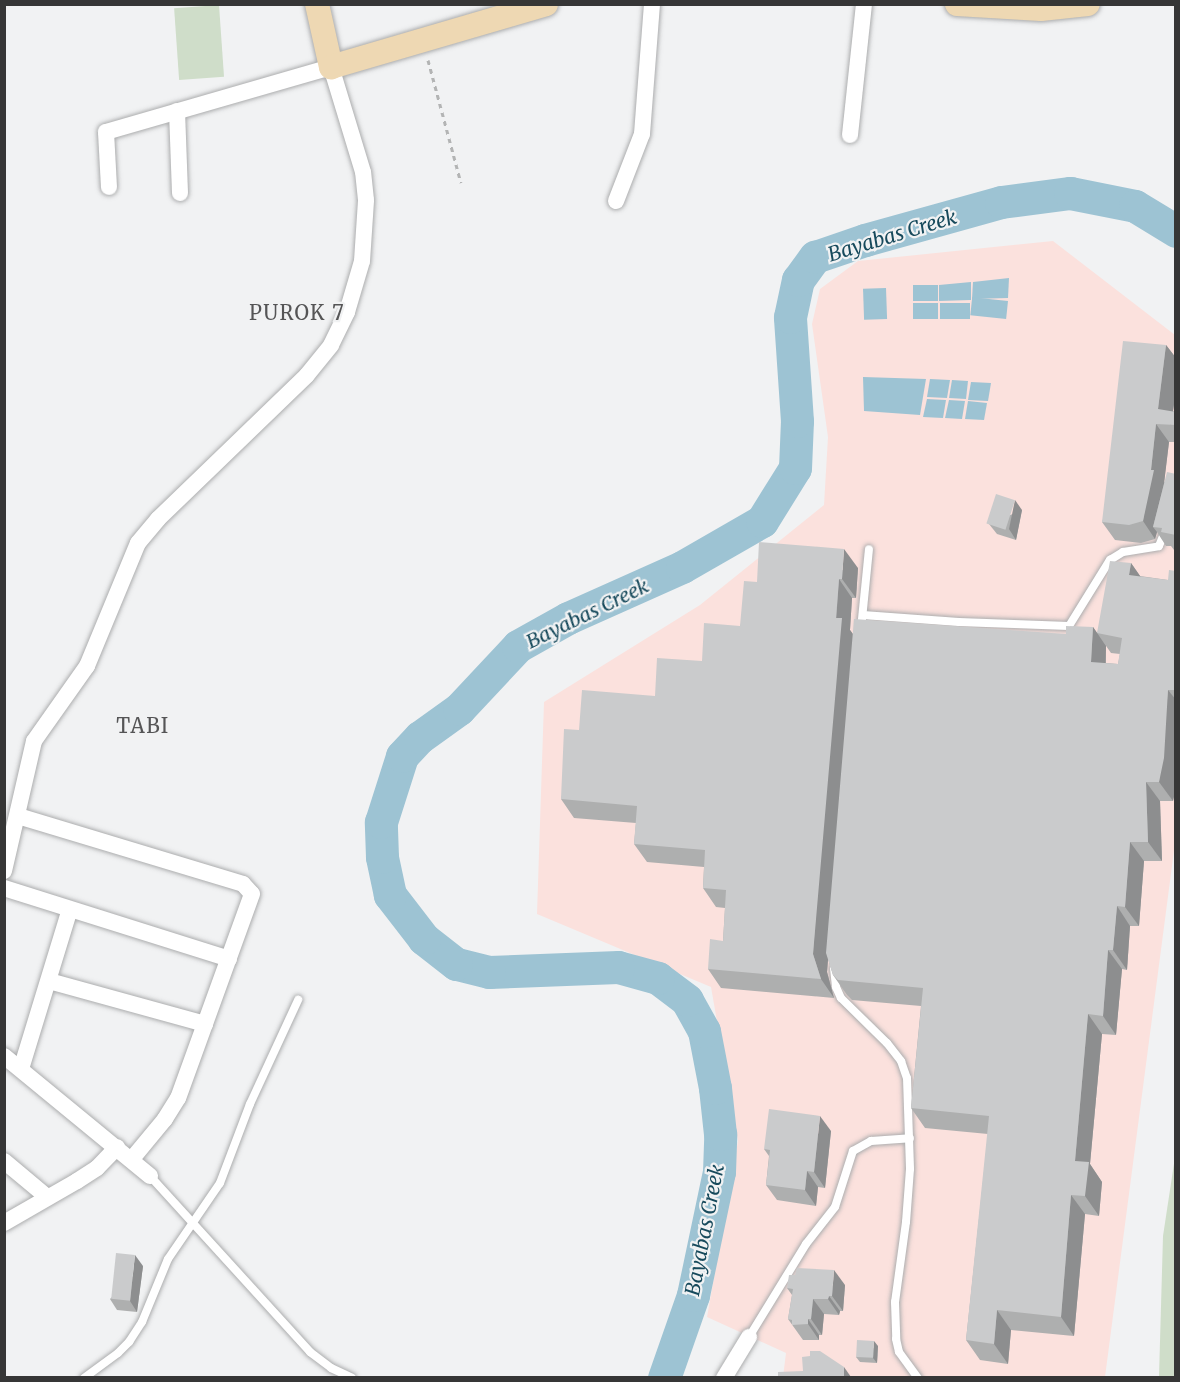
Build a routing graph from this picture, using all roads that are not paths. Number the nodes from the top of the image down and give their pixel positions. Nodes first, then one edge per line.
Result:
1 (317, 4) edge
2 (546, 4) edge
3 (652, 4) edge
4 (864, 4) edge
5 (957, 4) edge
6 (1088, 4) edge
7 (331, 67) junction
8 (177, 111) junction
9 (850, 135) dead end
10 (109, 187) dead end
11 (180, 193) dead end
12 (616, 201) dead end
13 (1167, 523) edge
14 (869, 549) dead end
15 (862, 615) junction
16 (861, 638) edge
17 (18, 816) junction
18 (4, 871) edge
19 (4, 888) edge
20 (70, 909) junction
21 (834, 957) edge
22 (229, 959) junction
23 (49, 981) junction
24 (298, 1000) dead end
25 (205, 1024) junction
26 (4, 1056) edge
27 (21, 1069) junction
28 (910, 1138) junction
29 (117, 1147) junction
30 (131, 1160) junction
31 (4, 1161) edge
32 (150, 1176) joint
33 (47, 1197) junction
34 (4, 1223) edge
35 (194, 1223) junction
36 (749, 1337) joint
37 (84, 1377) edge
38 (352, 1377) edge
39 (724, 1377) edge
40 (918, 1377) edge

1 - 7 street
2 - 7 street
3 - 12 street
4 - 9 street
5 - 6 street
7 - 8 street
7 - 17 street
8 - 10 street
8 - 11 street
13 - 15 lane
14 - 15 lane
15 - 16 lane
17 - 18 street
17 - 22 street
19 - 20 street
20 - 22 street
20 - 23 street
21 - 28 lane
22 - 25 street
23 - 25 street
23 - 27 street
24 - 35 lane
25 - 30 street
26 - 27 street
27 - 29 street
28 - 36 lane
28 - 40 lane
29 - 30 street
29 - 33 street
30 - 32 street
31 - 33 street
32 - 35 lane
33 - 34 street
35 - 37 lane
35 - 38 lane
36 - 39 street

